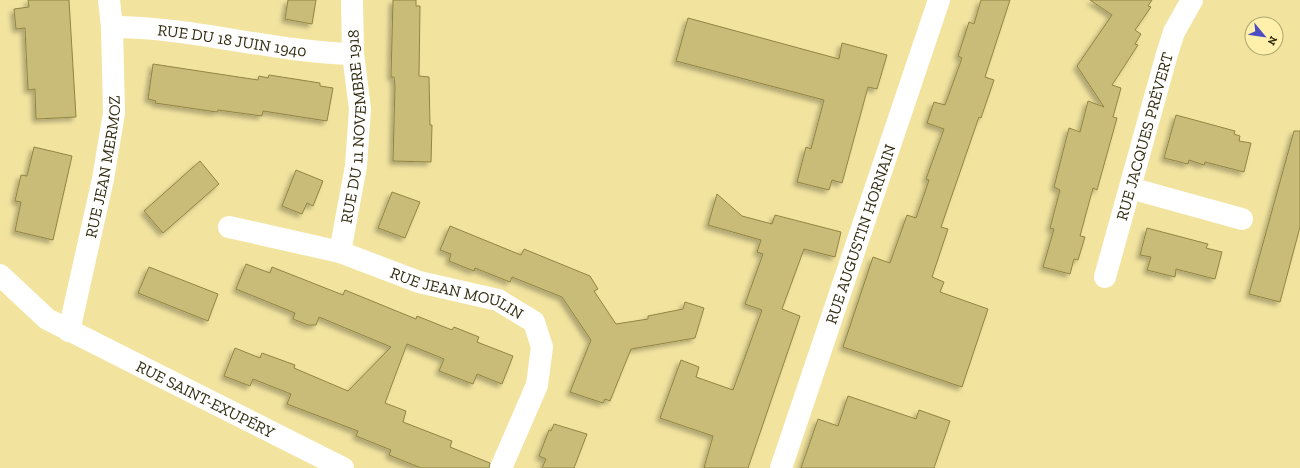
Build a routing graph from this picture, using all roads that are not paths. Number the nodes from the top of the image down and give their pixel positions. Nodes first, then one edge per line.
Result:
1 (109, 0) edge
2 (352, 0) edge
3 (939, 0) edge
4 (1192, 0) edge
5 (112, 27) junction
6 (353, 54) junction
7 (1130, 188) junction
8 (1242, 219) dead end
9 (229, 227) dead end
10 (340, 252) junction
11 (0, 275) edge
12 (1105, 277) dead end
13 (69, 331) junction
14 (343, 468) edge
15 (501, 468) edge
16 (781, 468) edge

1 - 5 street, RUE JEAN MERMOZ
2 - 6 street, RUE DU 11 NOVEMBRE 1918
3 - 16 street, RUE AUGUSTIN HORNAIN
4 - 7 street, RUE JACQUES PRÉVERT
5 - 6 street, RUE DU 18 JUIN 1940
5 - 13 street, RUE JEAN MERMOZ
6 - 10 street, RUE DU 11 NOVEMBRE 1918
7 - 8 street
7 - 12 street, RUE JACQUES PRÉVERT
9 - 10 street, RUE JEAN MOULIN
10 - 15 street, RUE JEAN MOULIN
11 - 13 street, RUE SAINT-EXUPÉRY
13 - 14 street, RUE SAINT-EXUPÉRY

